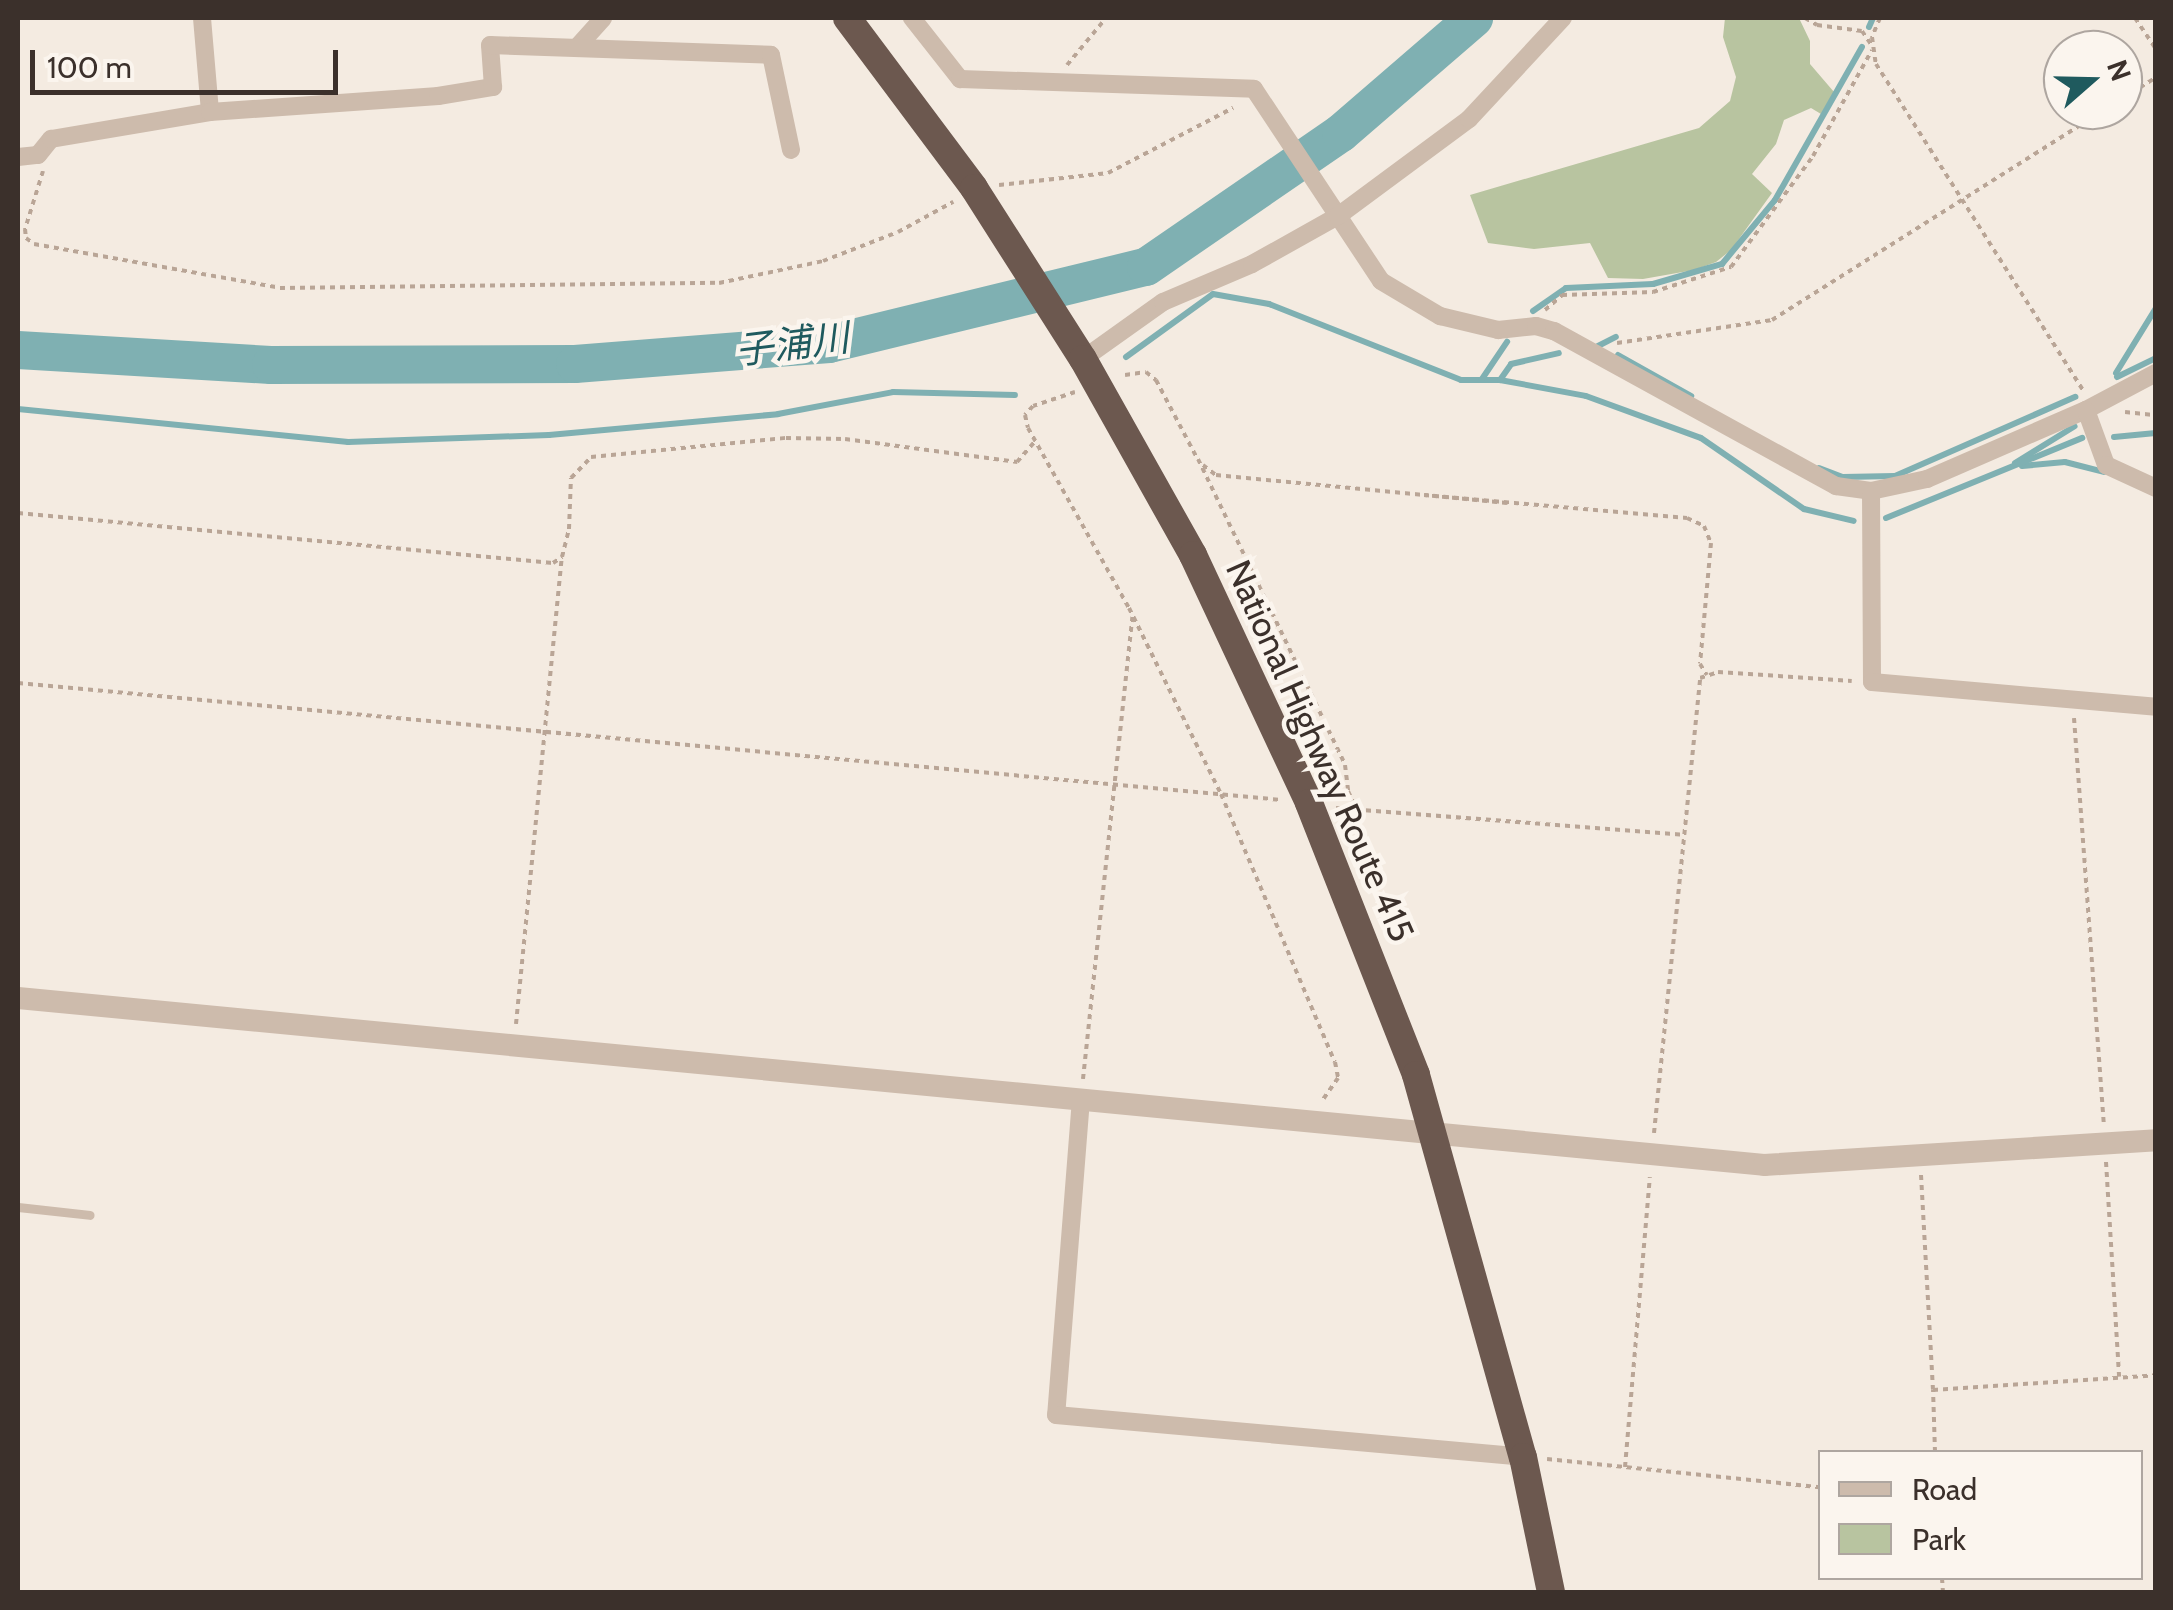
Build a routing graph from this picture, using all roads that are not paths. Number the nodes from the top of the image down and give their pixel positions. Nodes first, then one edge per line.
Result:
1 (202, 18) edge
2 (602, 18) edge
3 (847, 18) edge
4 (912, 18) edge
5 (1564, 18) edge
6 (579, 45) junction
7 (210, 112) junction
8 (791, 150) dead end
9 (18, 157) edge
10 (1335, 212) junction
11 (1077, 349) junction
12 (2156, 374) edge
13 (2096, 409) junction
14 (2156, 488) edge
15 (1870, 490) junction
16 (2156, 707) edge
17 (18, 998) edge
18 (1081, 1099) junction
19 (1432, 1131) junction
20 (2156, 1140) edge
21 (18, 1206) edge
22 (90, 1215) dead end
23 (1523, 1457) junction
24 (1552, 1592) edge

1 - 7 street
2 - 6 street
3 - 11 highway, National Highway Route 415
4 - 10 street
5 - 10 street
6 - 7 street
6 - 8 street
7 - 9 street
10 - 11 street
10 - 15 street
11 - 19 highway, National Highway Route 415
12 - 13 street
13 - 14 street
13 - 15 street
15 - 16 street
17 - 18 street
18 - 19 street
18 - 23 street
19 - 20 street
19 - 23 highway, National Highway Route 415
21 - 22 lane
23 - 24 highway, National Highway Route 415

